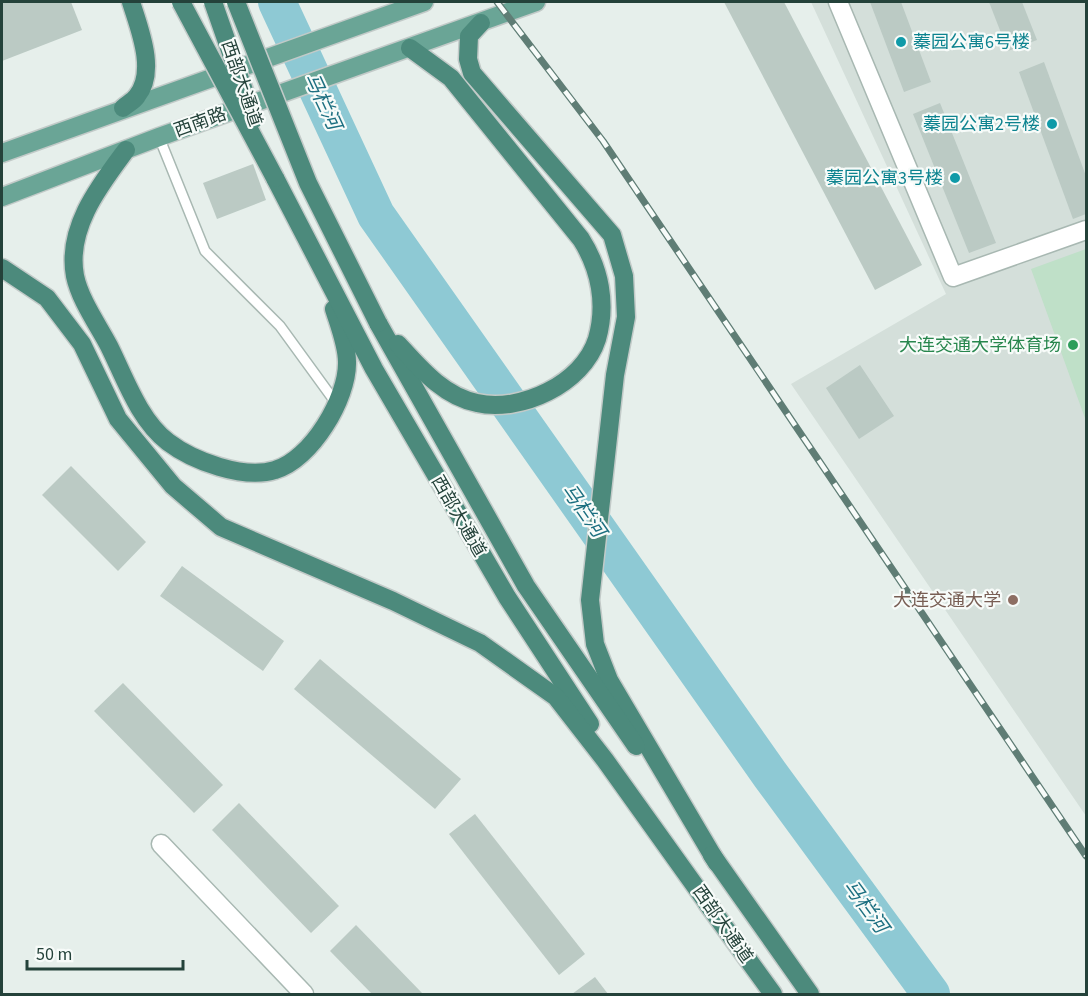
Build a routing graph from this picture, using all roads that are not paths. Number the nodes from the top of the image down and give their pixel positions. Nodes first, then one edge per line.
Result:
1 (131, 2) edge
2 (181, 2) edge
3 (213, 2) edge
4 (236, 2) edge
5 (424, 2) edge
6 (536, 2) edge
7 (838, 2) edge
8 (481, 23) junction
9 (403, 51) junction
10 (123, 108) junction
11 (159, 137) junction
12 (126, 150) junction
13 (2, 153) edge
14 (275, 178) junction
15 (2, 197) edge
16 (1086, 230) edge
17 (321, 267) junction
18 (2, 268) edge
19 (378, 323) junction
20 (338, 405) junction
21 (161, 844) dead end
22 (717, 863) junction
23 (713, 911) junction
24 (304, 994) edge
25 (773, 994) edge
26 (810, 994) edge

1 - 10 highway
2 - 14 highway, bridge
3 - 14 highway, 西部大通道, bridge
4 - 19 highway, 西部大通道, bridge
5 - 10 main road, bridge
6 - 8 main road, 西南路
7 - 16 street
8 - 9 main road, 西南路
8 - 22 highway
9 - 11 main road, 西南路, bridge
9 - 19 highway
10 - 13 main road
11 - 12 main road, 西南路
11 - 20 lane
12 - 15 main road, 西南路
12 - 20 highway
14 - 17 highway, 西部大通道
17 - 20 highway
17 - 23 highway, 西部大通道
18 - 23 highway
19 - 22 highway, 西部大通道
21 - 24 street
22 - 26 highway, 西部大通道
23 - 25 highway, 西部大通道

